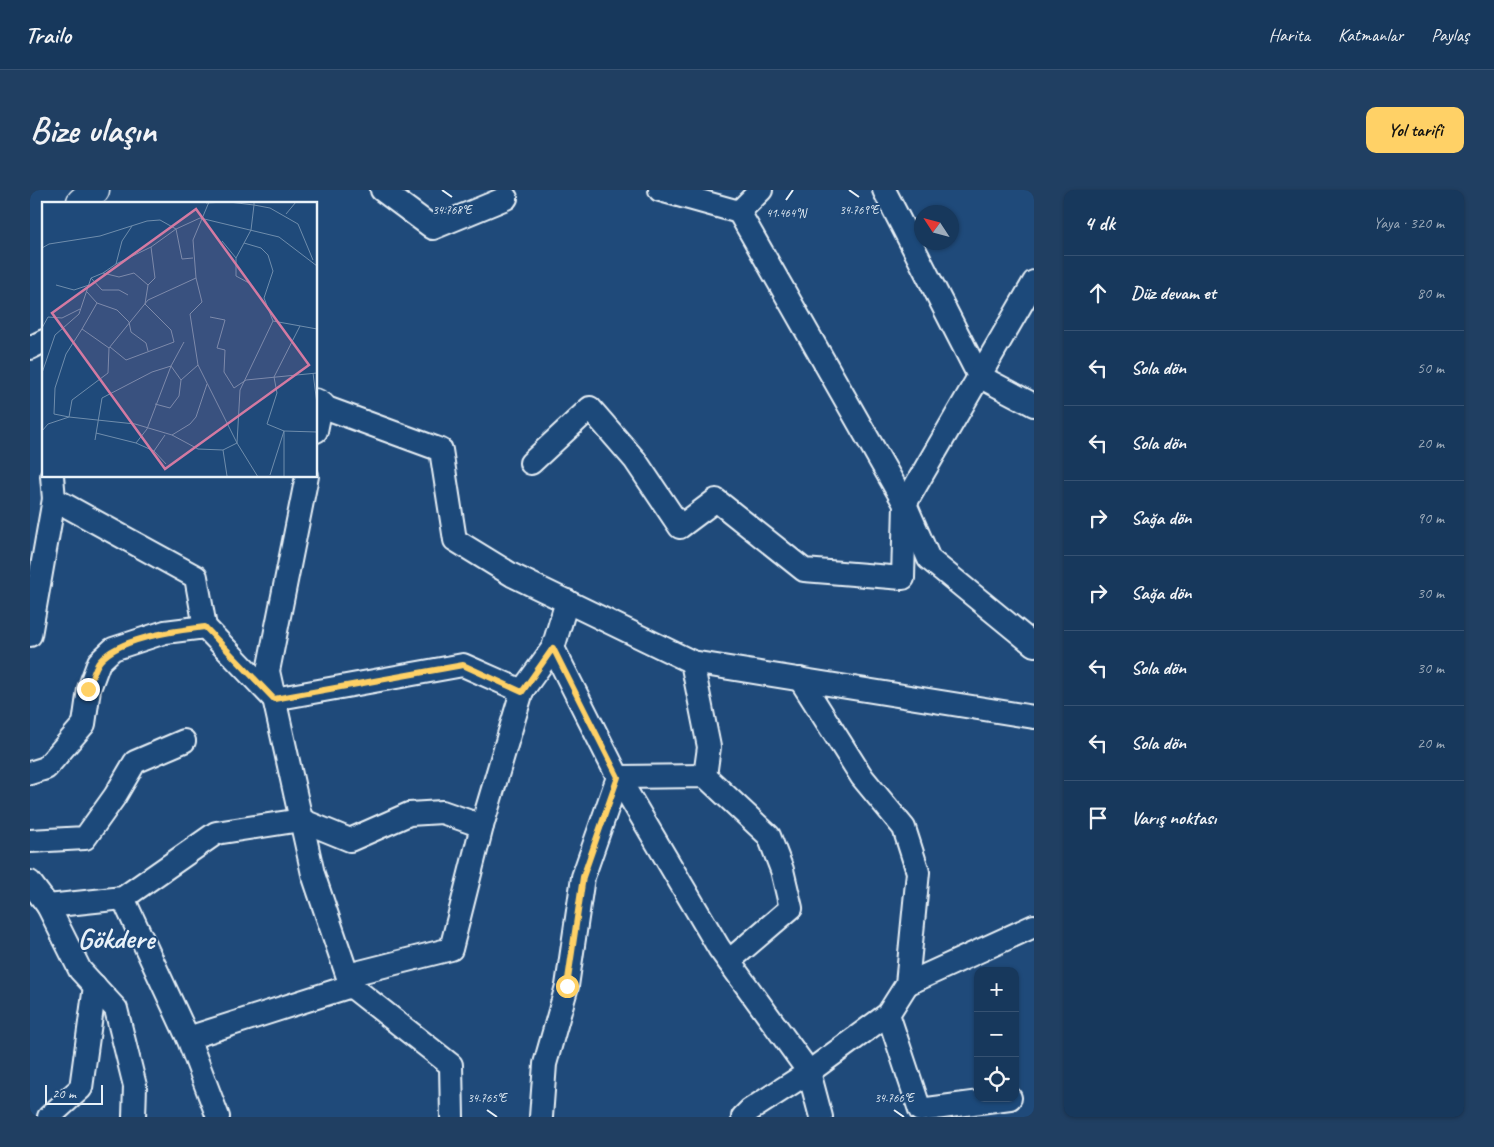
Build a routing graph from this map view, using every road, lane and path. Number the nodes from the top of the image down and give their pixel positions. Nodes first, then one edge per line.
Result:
1 (382, 190) edge
2 (660, 190) edge
3 (762, 190) edge
4 (884, 190) edge
5 (506, 198) dead end
6 (739, 212) junction
7 (1034, 282) edge
8 (42, 342) edge
9 (30, 348) edge
10 (979, 376) junction
11 (1034, 405) edge
12 (318, 413) edge
13 (531, 464) dead end
14 (52, 478) edge
15 (307, 478) edge
16 (54, 500) junction
17 (905, 504) junction
18 (567, 602) junction
19 (205, 627) junction
20 (30, 634) edge
21 (1034, 645) edge
22 (553, 648) junction
23 (692, 662) junction
24 (800, 679) junction
25 (522, 692) junction
26 (274, 699) junction
27 (1034, 717) edge
28 (184, 741) dead end
29 (30, 773) edge
30 (705, 776) junction
31 (618, 777) junction
32 (301, 820) junction
33 (482, 826) junction
34 (30, 841) edge
35 (30, 882) edge
36 (123, 898) junction
37 (48, 906) junction
38 (1034, 926) edge
39 (729, 961) junction
40 (350, 981) junction
41 (908, 984) junction
42 (95, 986) junction
43 (888, 1014) junction
44 (188, 1038) junction
45 (809, 1072) junction
46 (986, 1102) edge
47 (914, 1114) edge
48 (49, 1117) edge
49 (134, 1117) edge
50 (218, 1117) edge
51 (452, 1117) edge
52 (541, 1117) edge
53 (743, 1117) edge
54 (821, 1117) edge

1 - 5 street
2 - 6 street
3 - 6 street
4 - 10 street
6 - 17 street
7 - 10 street
8 - 9 street
10 - 11 street
10 - 17 street
12 - 18 street
13 - 17 street
14 - 16 street
15 - 26 street
16 - 19 street
16 - 20 street
17 - 21 street
18 - 22 street
18 - 23 street
19 - 26 street
19 - 29 street
22 - 25 street
22 - 31 street
23 - 24 street
23 - 30 street
24 - 27 street
24 - 41 street
25 - 26 street
25 - 33 street
26 - 32 street
28 - 34 street
30 - 31 street
30 - 39 street
31 - 39 street
31 - 52 street
32 - 33 street
32 - 36 street
32 - 40 street
33 - 40 street
35 - 37 street
36 - 37 street
36 - 44 street
37 - 42 street
38 - 41 street
39 - 45 street
40 - 44 street
40 - 51 street
41 - 43 street
42 - 48 street
42 - 49 street
43 - 45 street
43 - 47 street
44 - 50 street
45 - 53 street
45 - 54 street
46 - 47 street

